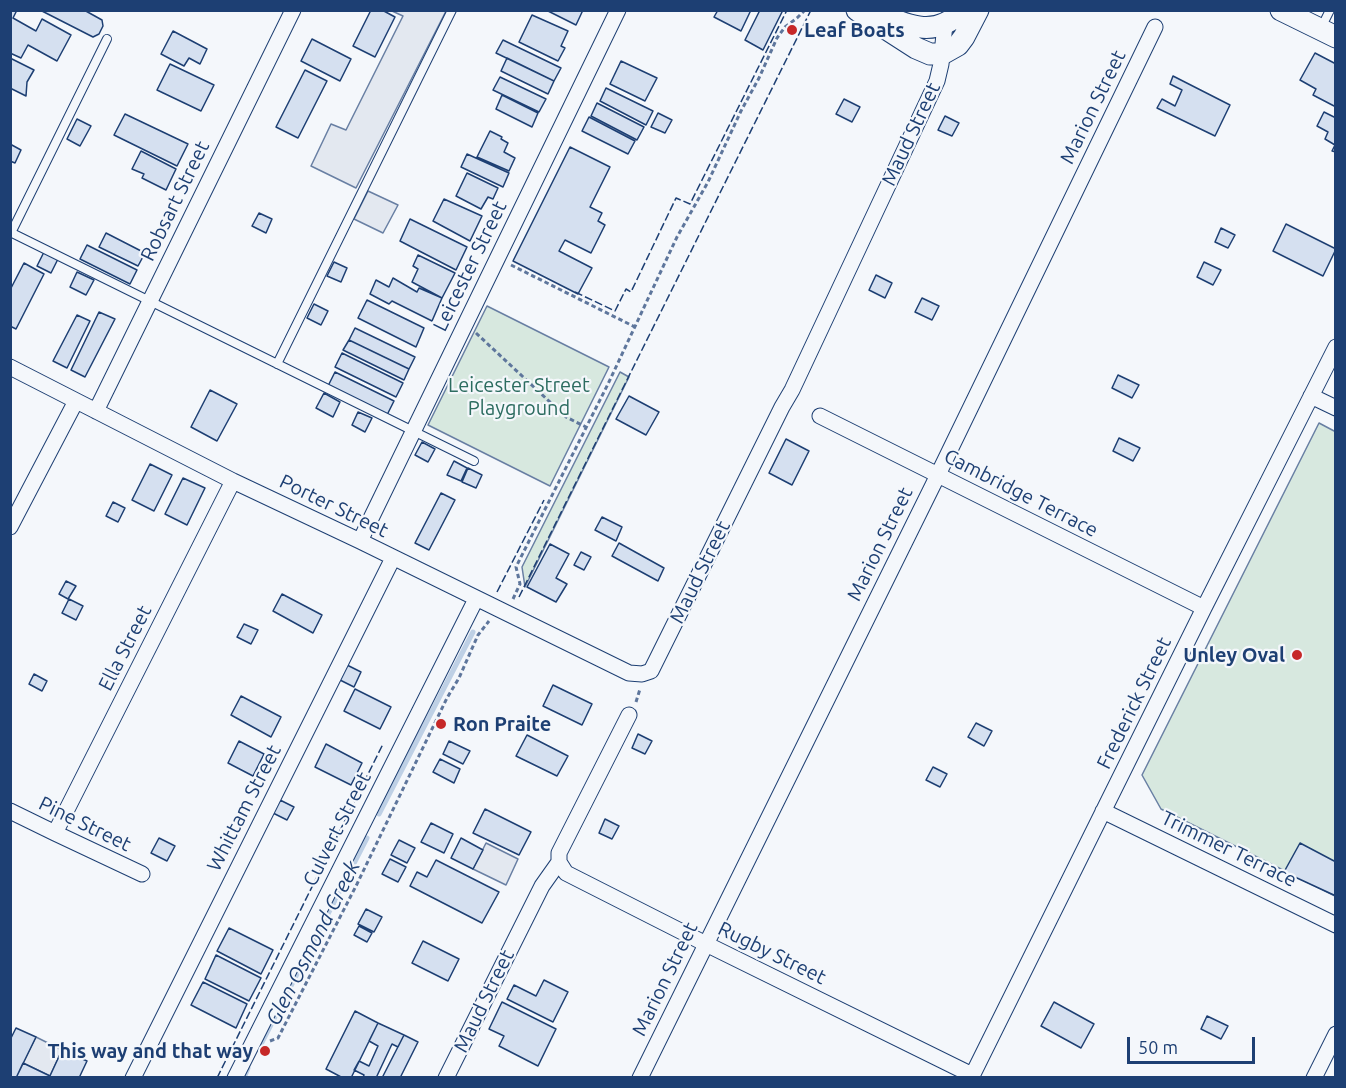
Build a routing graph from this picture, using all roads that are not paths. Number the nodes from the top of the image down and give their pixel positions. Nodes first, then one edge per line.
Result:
1 (293, 10) edge
2 (452, 10) edge
3 (618, 10) edge
4 (857, 10) edge
5 (872, 10) edge
6 (962, 10) edge
7 (978, 10) edge
8 (1281, 10) edge
9 (1330, 10) edge
10 (945, 24) junction
11 (1155, 27) dead end
12 (1328, 34) edge
13 (107, 39) dead end
14 (942, 54) junction
15 (11, 233) edge
16 (150, 301) junction
17 (1335, 347) edge
18 (277, 364) junction
19 (10, 367) edge
20 (1311, 396) junction
21 (76, 401) junction
22 (1335, 408) edge
23 (96, 411) junction
24 (820, 416) dead end
25 (413, 431) junction
26 (474, 461) dead end
27 (938, 475) junction
28 (233, 481) junction
29 (10, 527) edge
30 (360, 541) junction
31 (393, 558) junction
32 (476, 599) junction
33 (1204, 608) junction
34 (642, 674) joint
35 (629, 715) road end
36 (10, 810) edge
37 (1103, 811) junction
38 (55, 833) junction
39 (559, 862) junction
40 (142, 874) dead end
41 (1335, 925) edge
42 (706, 944) junction
43 (1335, 1034) edge
44 (972, 1076) edge
45 (133, 1077) edge
46 (235, 1077) edge
47 (446, 1077) edge
48 (640, 1077) edge
49 (1314, 1077) edge

1 - 16 street, Robsart Street
2 - 18 lane
3 - 25 street, Leicester Street
4 - 14 street
5 - 10 street
6 - 10 street
7 - 14 street
8 - 12 street
9 - 12 lane
10 - 14 street, Maud Street
11 - 27 street, Marion Street
13 - 15 lane
14 - 34 street, Maud Street
15 - 16 lane
16 - 18 lane
16 - 23 street, Robsart Street
17 - 20 street, Frederick Street
18 - 25 lane
19 - 21 street, Porter Street
20 - 22 street
20 - 33 street, Frederick Street
21 - 23 street, Porter Street
21 - 29 street
23 - 28 street, Porter Street
24 - 27 street, Cambridge Terrace
25 - 26 lane
25 - 30 street, Leicester Street
27 - 33 street, Cambridge Terrace
27 - 42 street, Marion Street
28 - 30 street, Porter Street
28 - 38 street, Ella Street
30 - 31 street, Porter Street
31 - 32 street, Porter Street
31 - 45 street, Whittam Street
32 - 34 street, Porter Street
32 - 46 street, Culvert Street
33 - 37 street, Frederick Street
35 - 39 street, Maud Street
36 - 38 street, Pine Street
37 - 41 street, Trimmer Terrace
37 - 44 street, Frederick Street
38 - 40 street, Pine Street
39 - 42 street, Rugby Street
39 - 47 street, Maud Street
42 - 44 street, Rugby Street
42 - 48 street, Marion Street
43 - 49 street

